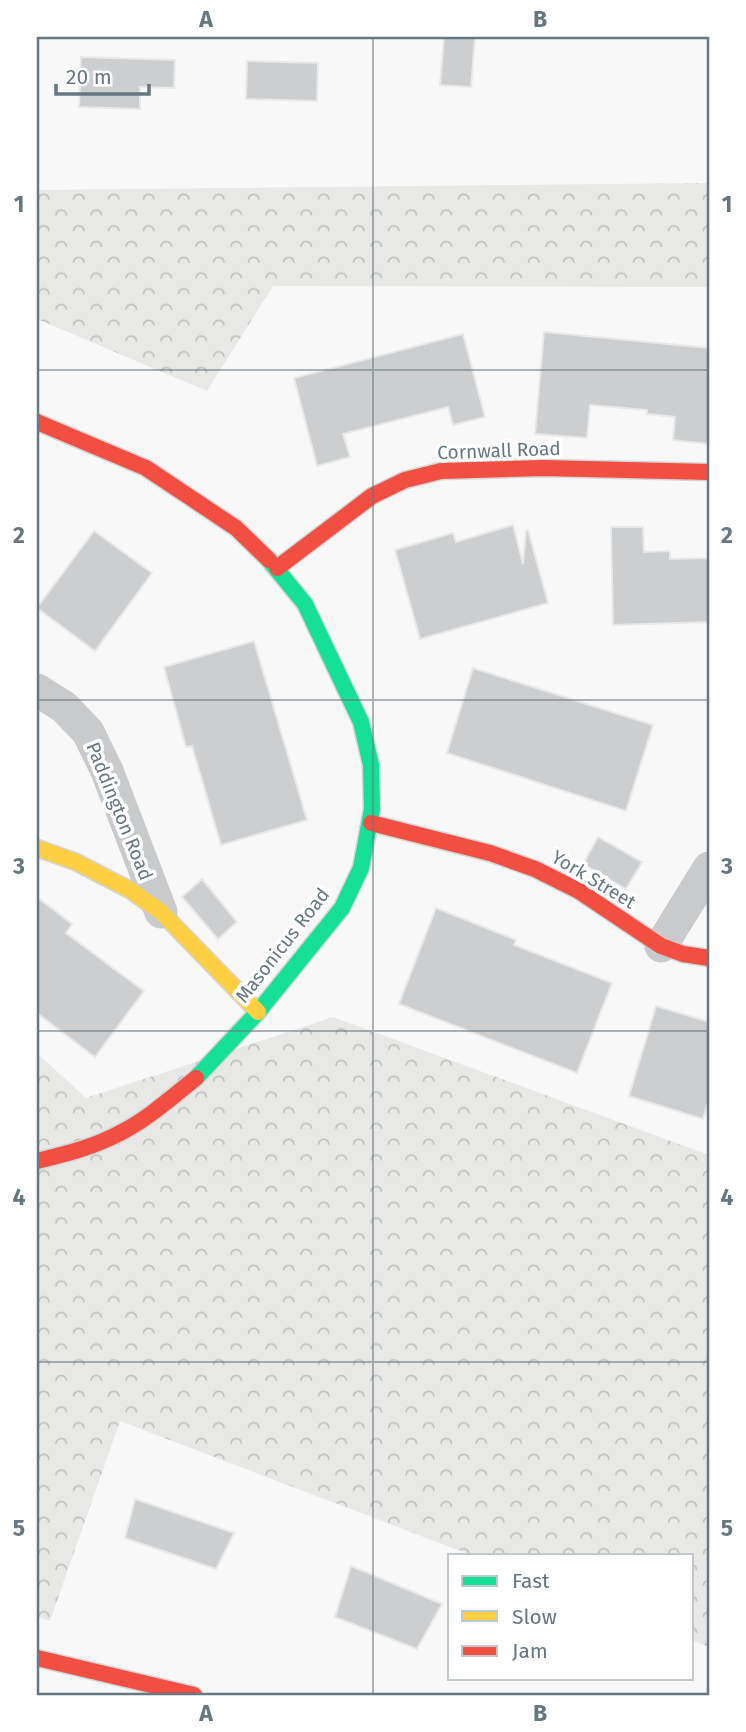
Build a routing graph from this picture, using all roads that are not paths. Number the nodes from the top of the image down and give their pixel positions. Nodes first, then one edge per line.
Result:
1 (37, 422) edge
2 (709, 472) edge
3 (277, 568) junction
4 (37, 690) edge
5 (371, 823) junction
6 (37, 848) edge
7 (709, 868) edge
8 (161, 912) junction
9 (661, 947) junction
10 (709, 958) edge
11 (258, 1012) junction
12 (37, 1161) edge
13 (38, 1663) edge
14 (194, 1695) edge

1 - 3 street, Masonicus Road
2 - 3 street, Cornwall Road
3 - 5 street, Masonicus Road
4 - 8 street, Paddington Road
5 - 9 street, York Street
5 - 11 street, Masonicus Road
6 - 8 street
7 - 9 street
8 - 11 street
9 - 10 street, York Street
11 - 12 street, Masonicus Road
13 - 14 street

